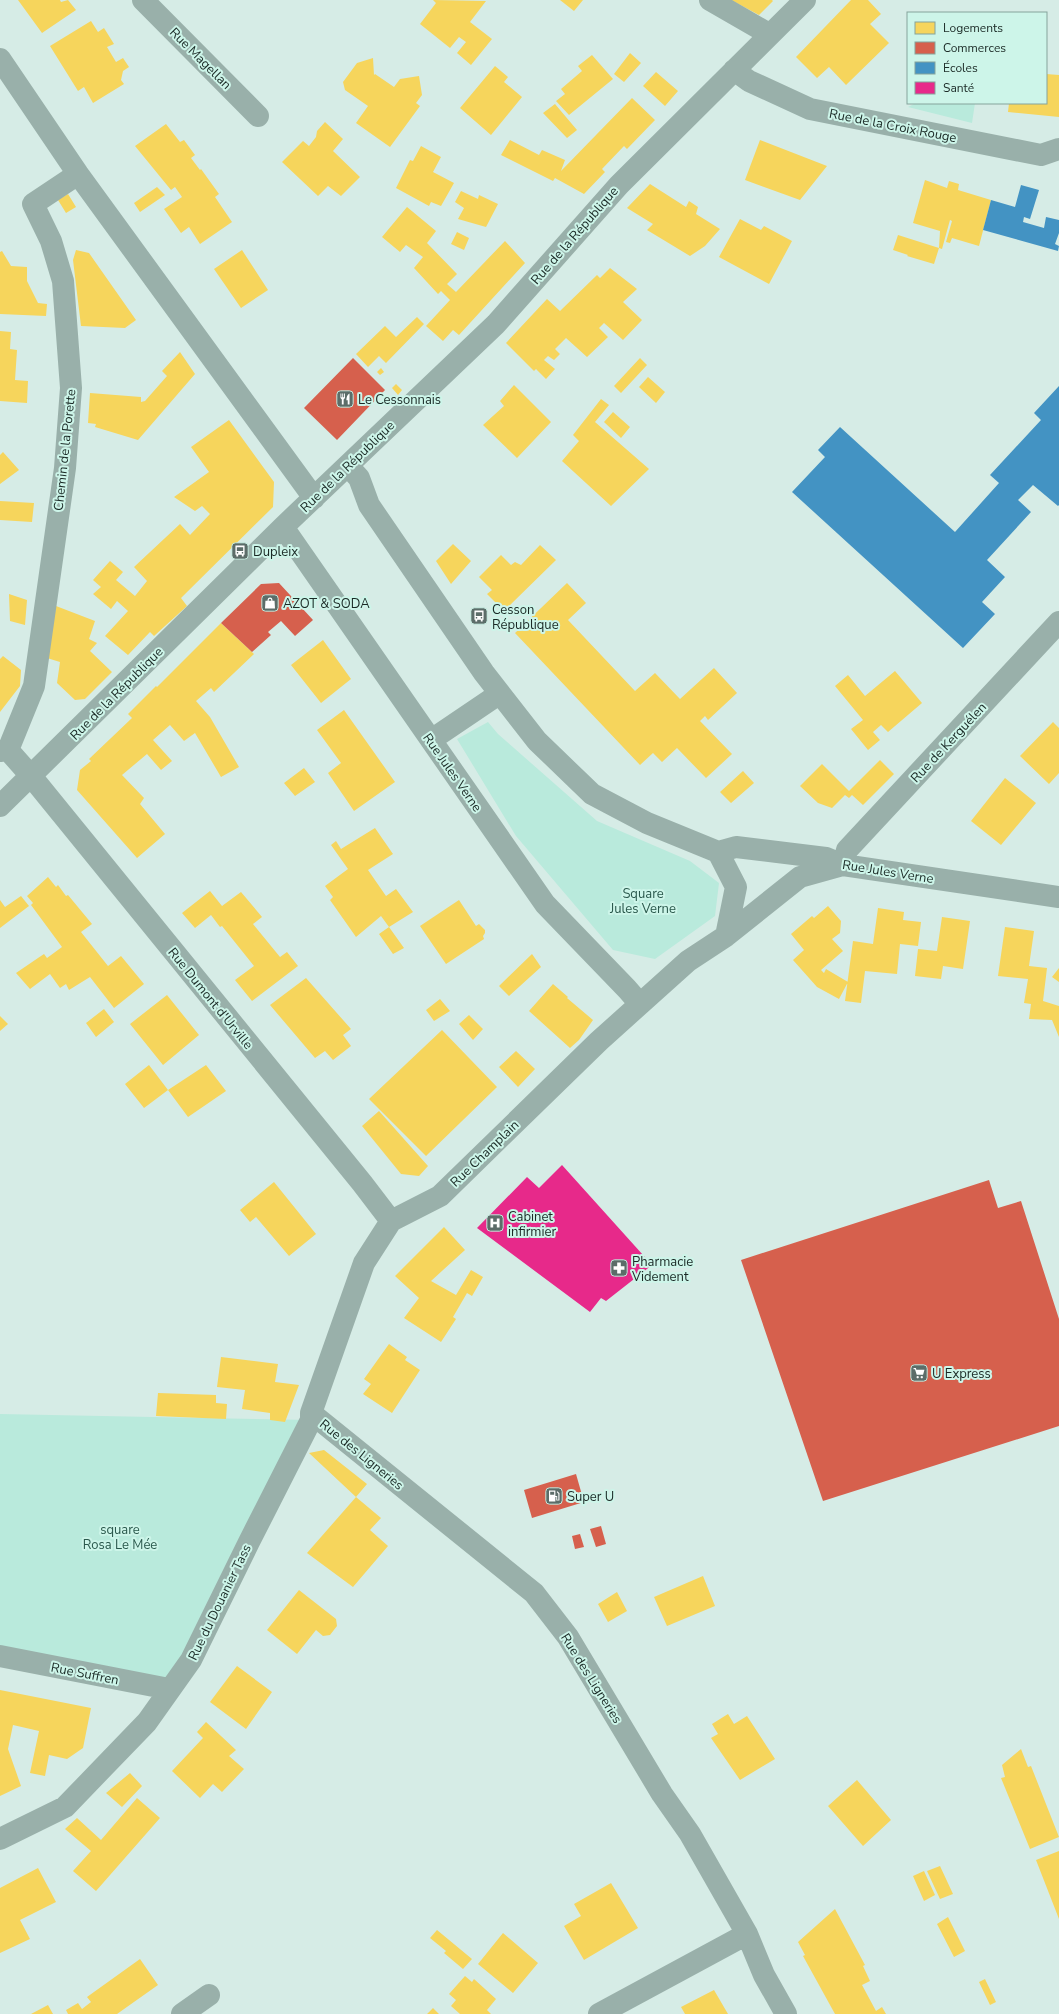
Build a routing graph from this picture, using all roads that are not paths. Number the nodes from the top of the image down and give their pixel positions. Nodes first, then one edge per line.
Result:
1 (143, 0) edge
2 (710, 0) edge
3 (805, 0) edge
4 (769, 34) junction
5 (0, 59) edge
6 (734, 70) junction
7 (258, 116) dead end
8 (1059, 149) edge
9 (78, 174) junction
10 (348, 466) junction
11 (314, 498) junction
12 (283, 527) junction
13 (1059, 622) edge
14 (499, 694) junction
15 (431, 740) junction
16 (4, 750) edge
17 (31, 776) junction
18 (0, 806) edge
19 (718, 852) junction
20 (843, 866) junction
21 (1059, 897) edge
22 (726, 936) junction
23 (640, 1004) junction
24 (391, 1221) junction
25 (312, 1413) junction
26 (0, 1656) edge
27 (169, 1689) junction
28 (0, 1839) edge
29 (747, 1934) junction
30 (209, 1995) dead end
31 (182, 2014) edge
32 (599, 2014) edge
33 (786, 2014) edge

1 - 7 street, Rue Magellan
2 - 4 street
3 - 4 street, Rue de la République
4 - 6 street, Rue de la République
5 - 9 street
6 - 8 street, Rue de la Croix Rouge
6 - 10 street, Rue de la République
9 - 11 street
9 - 16 street, Chemin de la Porette
10 - 11 street, Rue de la République
10 - 14 street
11 - 12 street, Rue de la République
12 - 15 street, Rue Jules Verne
12 - 17 street, Rue de la République
13 - 20 street, Rue de Kerguélen
14 - 15 street
14 - 19 street
15 - 23 street, Rue Jules Verne
16 - 17 street, Rue Dumont d'Urville
17 - 18 street, Rue de la République
17 - 24 street, Rue Dumont d'Urville
19 - 20 street, Rue Jules Verne
19 - 22 street
20 - 21 street, Rue Jules Verne
20 - 22 street, Rue Champlain
22 - 23 street, Rue Champlain
23 - 24 street, Rue Champlain
24 - 25 street
25 - 27 street, Rue du Douanier Tass
25 - 29 street, Rue des Ligneries
26 - 27 street, Rue Suffren
27 - 28 street, Rue du Douanier Tass
29 - 32 street
29 - 33 street, Rue des Ligneries
30 - 31 street

